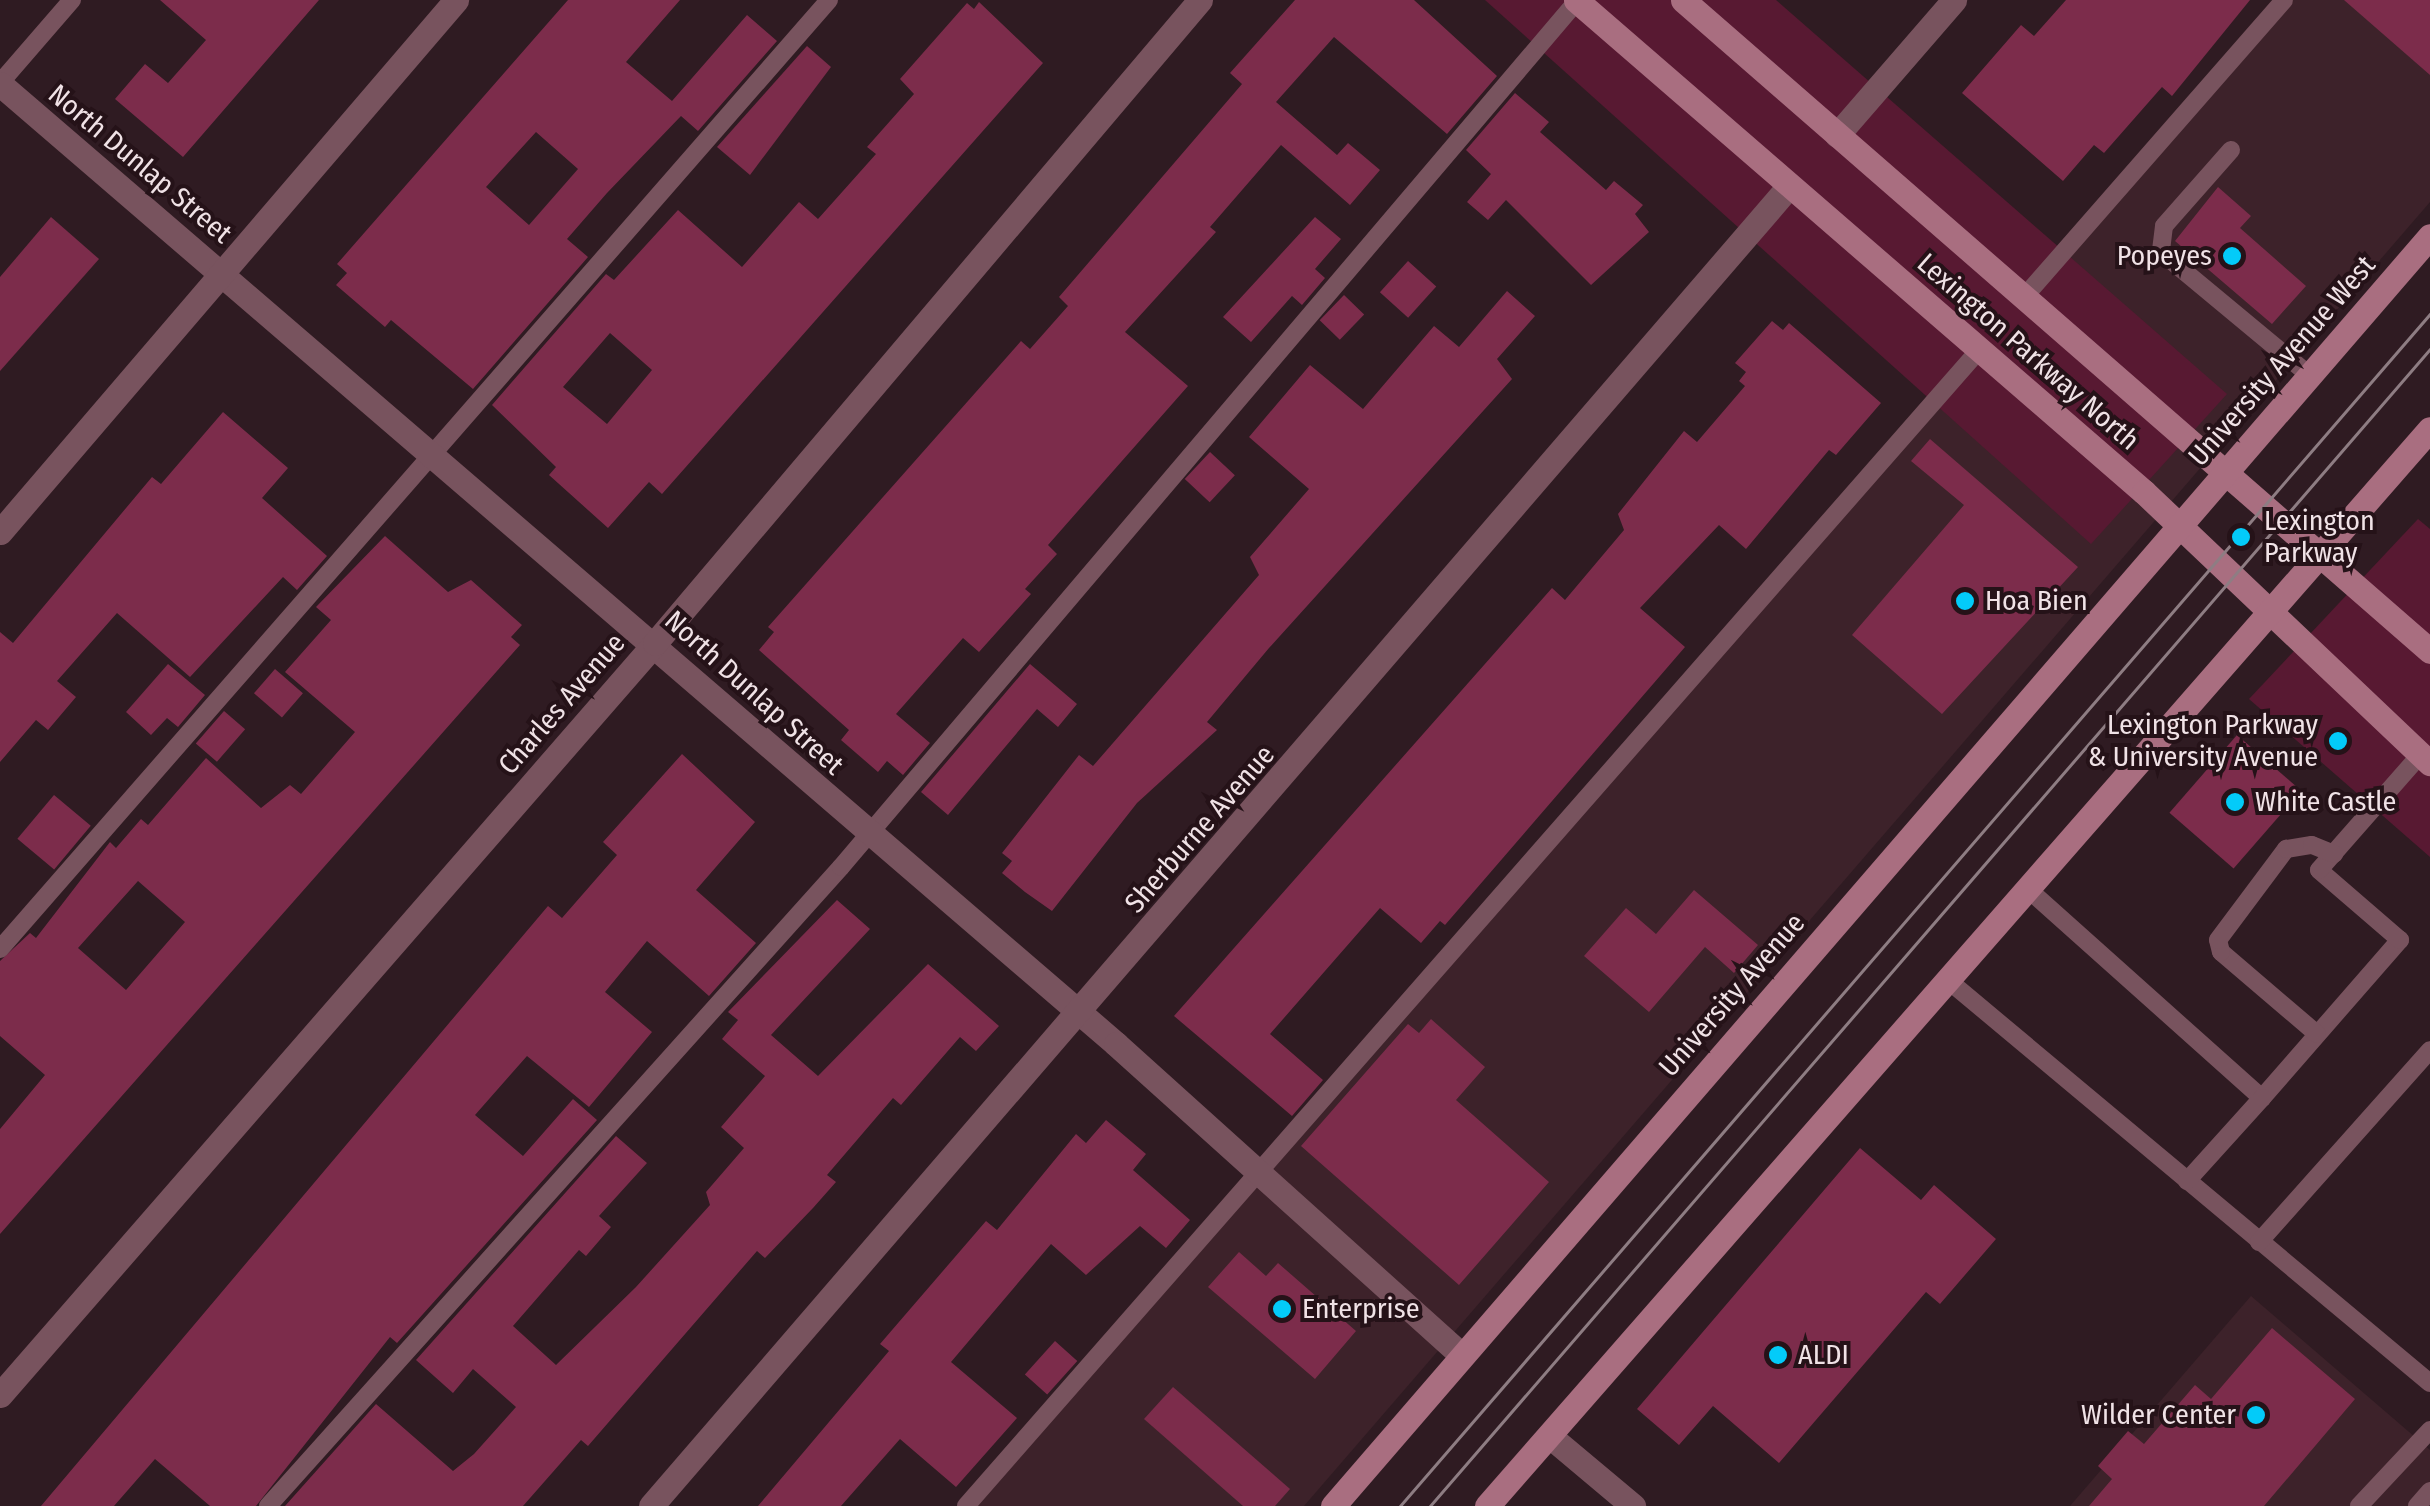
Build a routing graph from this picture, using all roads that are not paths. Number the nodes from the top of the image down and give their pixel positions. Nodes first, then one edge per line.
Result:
1 (72, 0) edge
2 (456, 0) edge
3 (829, 0) edge
4 (1200, 0) edge
5 (1577, 0) edge
6 (1683, 0) edge
7 (1954, 0) edge
8 (2284, 0) edge
9 (0, 83) edge
10 (1837, 134) junction
11 (2231, 150) dead end
12 (1790, 186) junction
13 (2430, 236) edge
14 (224, 274) junction
15 (2026, 296) junction
16 (1980, 350) junction
17 (2310, 375) junction
18 (2430, 429) edge
19 (429, 454) junction
20 (2225, 471) junction
21 (2178, 525) junction
22 (0, 532) edge
23 (2320, 555) junction
24 (2269, 612) junction
25 (655, 643) junction
26 (2430, 650) edge
27 (2425, 758) edge
28 (864, 833) junction
29 (2334, 854) junction
30 (2028, 889) junction
31 (0, 949) edge
32 (1949, 981) junction
33 (1081, 1014) junction
34 (2317, 1034) junction
35 (2430, 1050) edge
36 (2262, 1098) junction
37 (1254, 1174) junction
38 (2187, 1181) junction
39 (2260, 1242) junction
40 (1462, 1355) junction
41 (2430, 1384) edge
42 (0, 1394) edge
43 (2430, 1430) edge
44 (1552, 1438) junction
45 (2430, 1491) edge
46 (268, 1506) edge
47 (651, 1506) edge
48 (966, 1506) edge
49 (1333, 1506) edge
50 (1487, 1506) edge
51 (1633, 1506) edge
52 (2359, 1506) edge
53 (2417, 1506) edge

1 - 9 lane
2 - 14 street
3 - 19 lane
4 - 25 street, Charles Avenue
5 - 12 main road, Lexington Parkway North
5 - 28 lane
6 - 10 main road, Lexington Parkway North
7 - 10 street
8 - 15 lane
9 - 14 street, North Dunlap Street
10 - 15 main road, Lexington Parkway North
11 - 17 lane
12 - 16 main road, Lexington Parkway North
12 - 33 street, Sherburne Avenue
13 - 17 main road, University Avenue West
14 - 19 street, North Dunlap Street
14 - 22 street
15 - 20 main road, Lexington Parkway North
16 - 21 main road, Lexington Parkway North
16 - 37 lane
17 - 20 main road, University Avenue West
18 - 23 main road
19 - 25 street, North Dunlap Street
19 - 31 lane
20 - 21 main road, University Avenue West
20 - 23 main road, Lexington Parkway North
21 - 24 main road, Lexington Parkway North
21 - 40 main road, University Avenue
23 - 24 main road
23 - 26 main road, Lexington Parkway North
24 - 27 main road, Lexington Parkway North
24 - 30 main road
25 - 28 street, North Dunlap Street
25 - 42 street, Charles Avenue
27 - 29 lane
28 - 33 street, North Dunlap Street
28 - 46 lane
29 - 34 lane
29 - 34 lane
30 - 32 main road
30 - 36 lane
32 - 38 lane
32 - 44 main road
33 - 37 street, North Dunlap Street
33 - 47 street, Sherburne Avenue
34 - 36 lane
35 - 39 lane
36 - 38 lane
37 - 40 street, North Dunlap Street
37 - 48 lane
38 - 39 lane
39 - 41 lane
40 - 49 main road, University Avenue
43 - 52 lane
44 - 50 main road
44 - 51 street
45 - 53 lane

